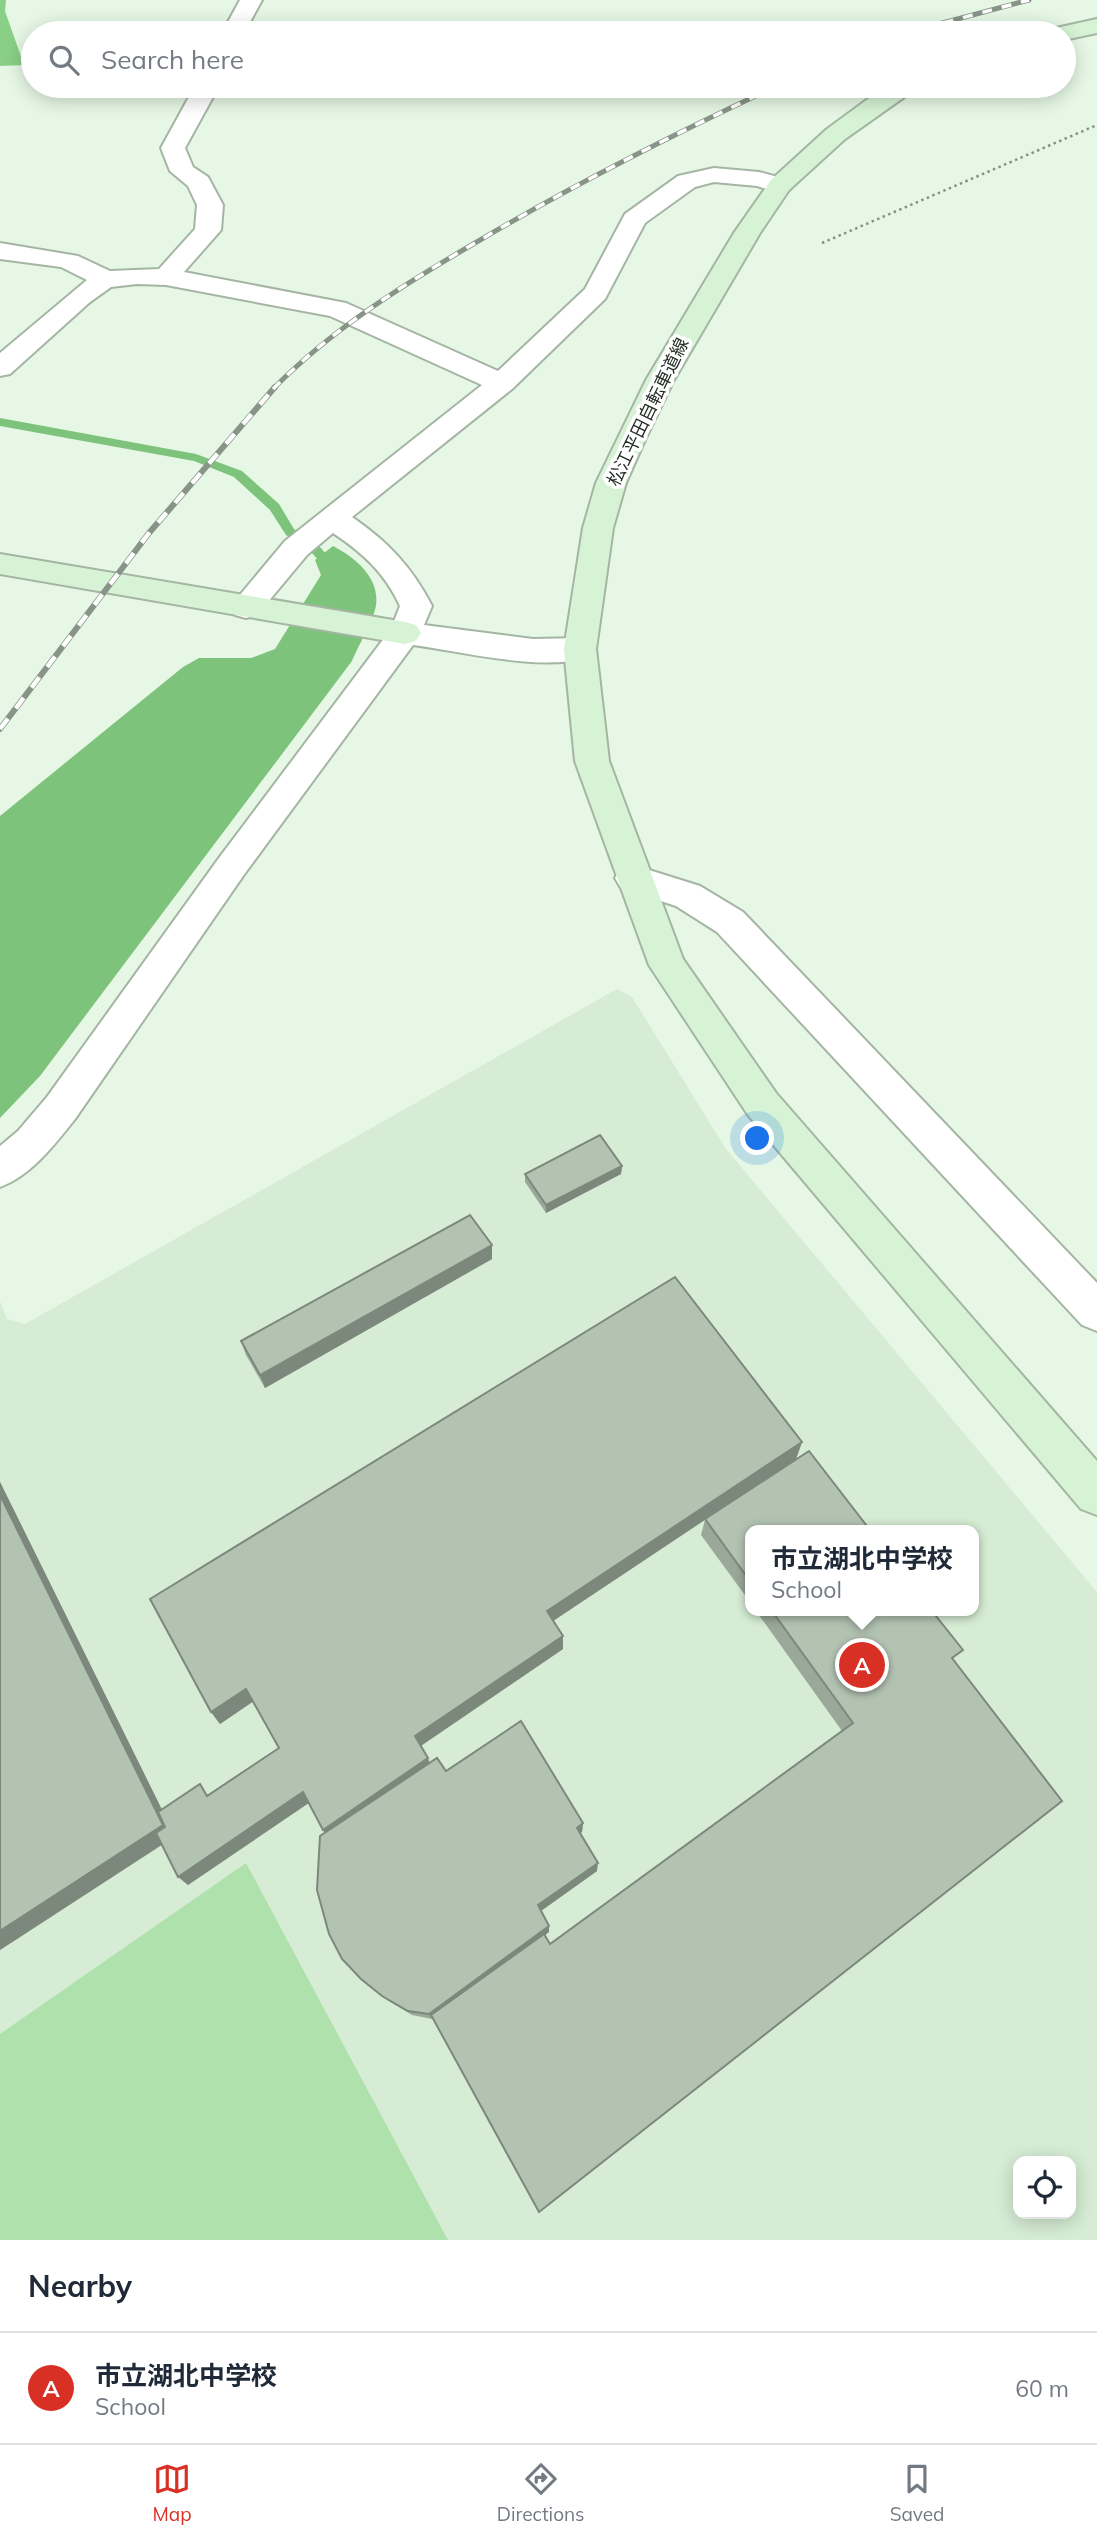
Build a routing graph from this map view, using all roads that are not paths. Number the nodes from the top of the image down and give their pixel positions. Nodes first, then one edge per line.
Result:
1 (251, 0) edge
2 (240, 21) edge
3 (1096, 26) edge
4 (1076, 30) edge
5 (200, 98) edge
6 (884, 98) edge
7 (780, 185) junction
8 (0, 251) edge
9 (166, 277) junction
10 (104, 280) junction
11 (0, 368) edge
12 (502, 383) junction
13 (315, 533) junction
14 (0, 564) edge
15 (246, 607) junction
16 (388, 630) junction
17 (580, 649) junction
18 (633, 878) junction
19 (0, 1170) edge
20 (1097, 1312) edge
21 (1097, 1494) edge

1 - 2 street
3 - 4 street
5 - 9 street
6 - 7 street, 松江平田自転車道線
7 - 12 street
7 - 17 street, 松江平田自転車道線
8 - 10 street
9 - 10 street
9 - 12 street
10 - 11 street
12 - 13 street
13 - 15 street
13 - 16 street
14 - 15 street
15 - 16 street
16 - 17 street
16 - 19 street
17 - 18 street, 松江平田自転車道線
18 - 20 street
18 - 21 street, 松江平田自転車道線

